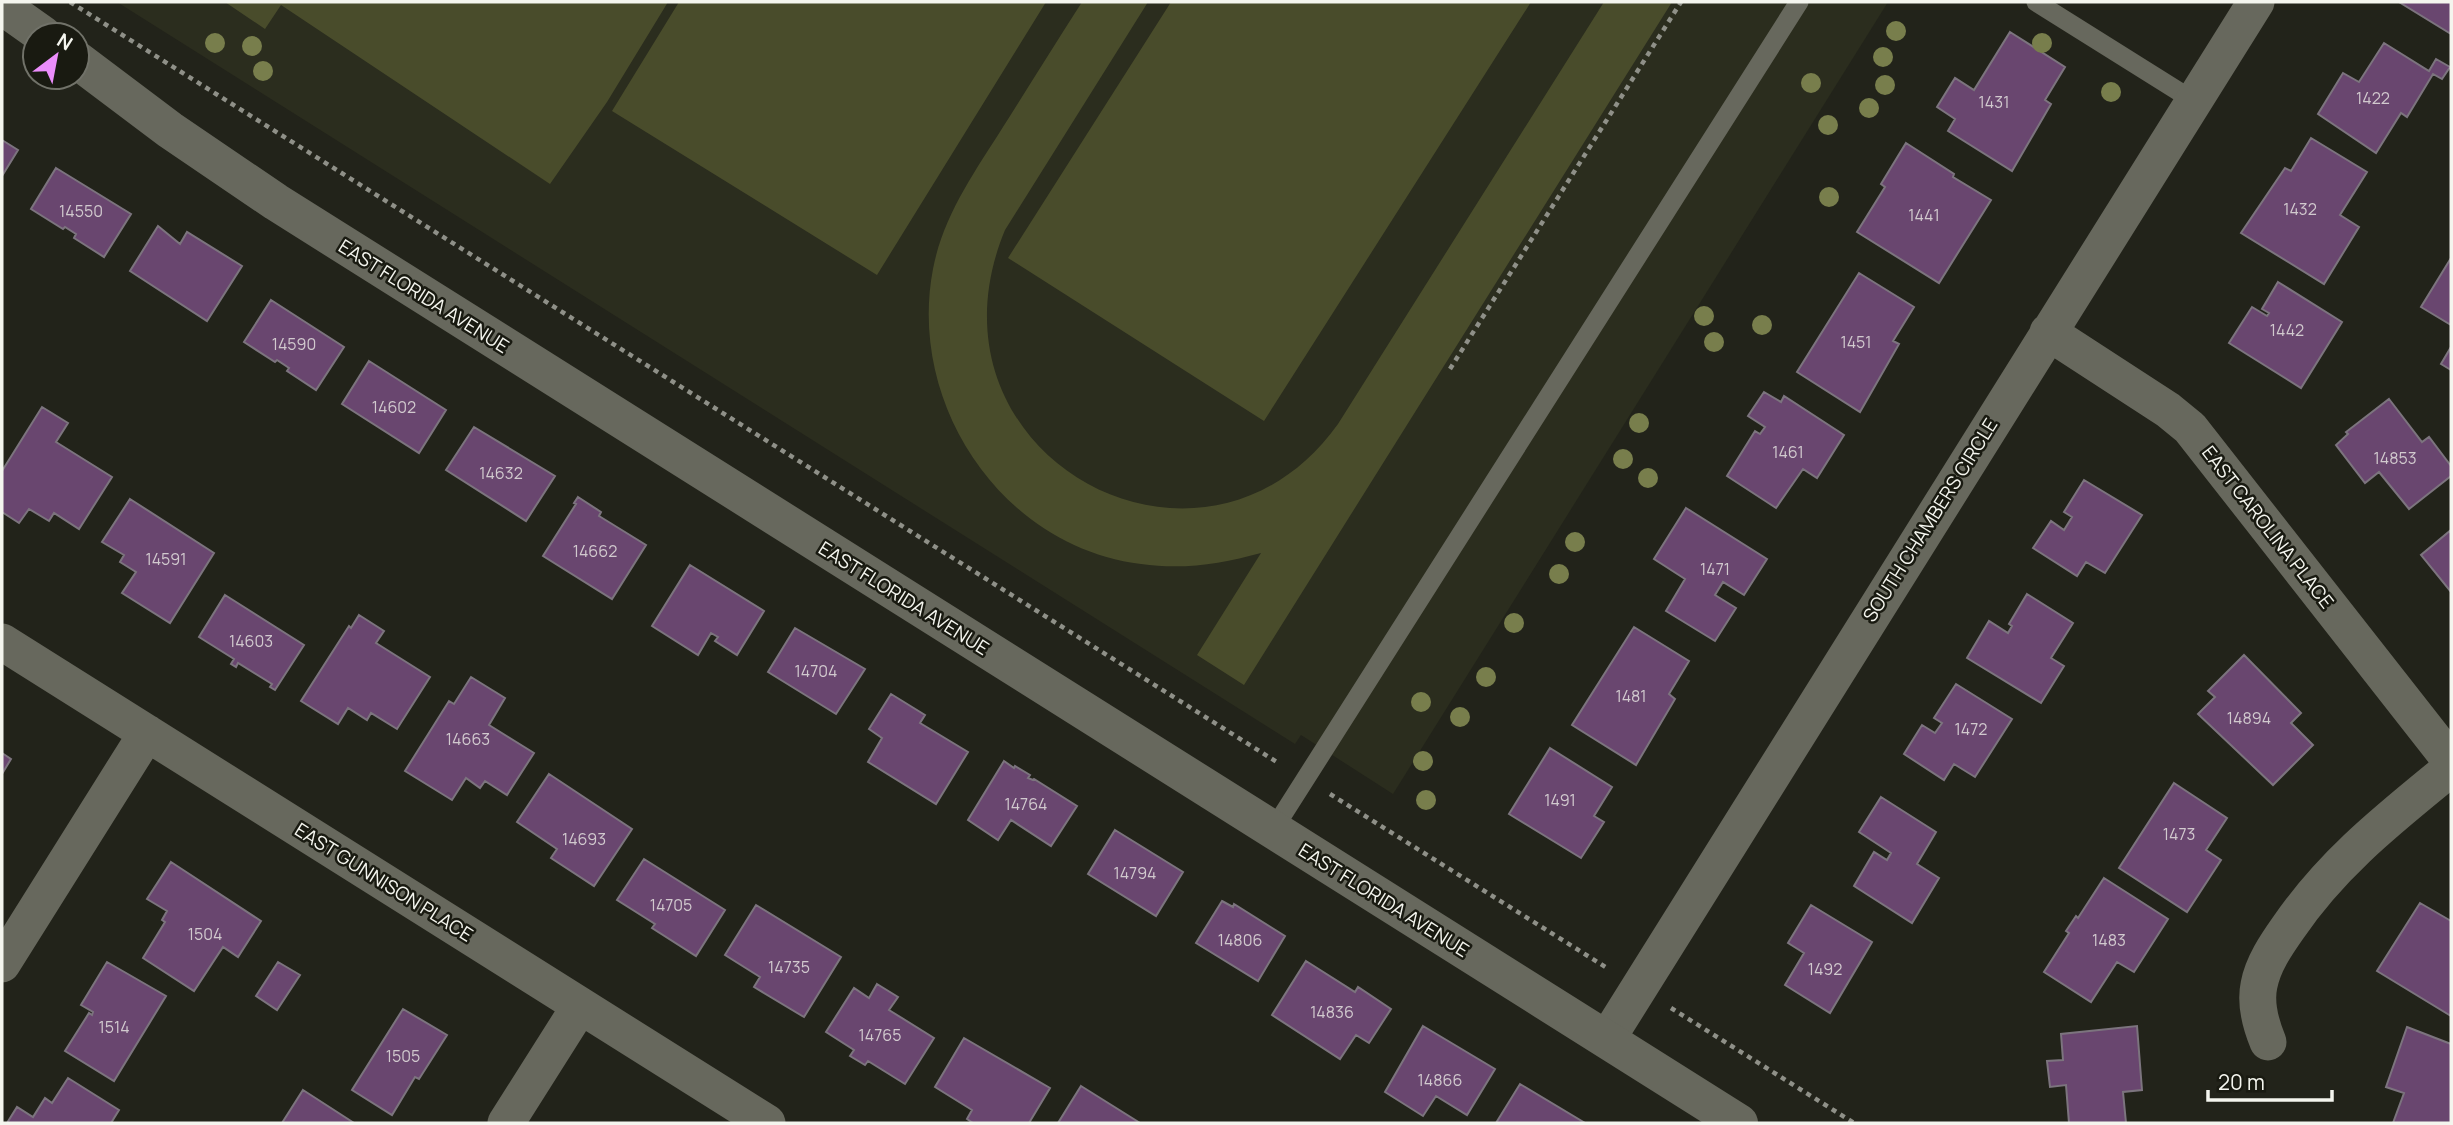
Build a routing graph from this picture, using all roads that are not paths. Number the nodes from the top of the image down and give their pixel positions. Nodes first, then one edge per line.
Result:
1 (1799, 2) edge
2 (2036, 2) edge
3 (2256, 2) edge
4 (2, 6) edge
5 (23, 21) edge
6 (91, 71) edge
7 (2194, 101) junction
8 (2048, 332) junction
9 (2, 642) edge
10 (147, 733) junction
11 (2451, 761) edge
12 (2451, 768) edge
13 (1273, 831) junction
14 (2, 964) edge
15 (580, 1006) junction
16 (1606, 1039) junction
17 (2268, 1042) dead end
18 (1736, 1122) edge
19 (506, 1123) edge
20 (767, 1123) edge

1 - 13 lane
2 - 7 lane
3 - 7 street, SOUTH CHAMBERS CIRCLE
4 - 5 street
6 - 13 street, EAST FLORIDA AVENUE
7 - 8 street, SOUTH CHAMBERS CIRCLE
8 - 11 street, EAST CAROLINA PLACE
8 - 16 street, SOUTH CHAMBERS CIRCLE
9 - 10 street, EAST GUNNISON PLACE
10 - 14 street
10 - 15 street, EAST GUNNISON PLACE
12 - 17 street
13 - 16 street, EAST FLORIDA AVENUE
15 - 19 street
15 - 20 street, EAST GUNNISON PLACE
16 - 18 street, EAST FLORIDA AVENUE

